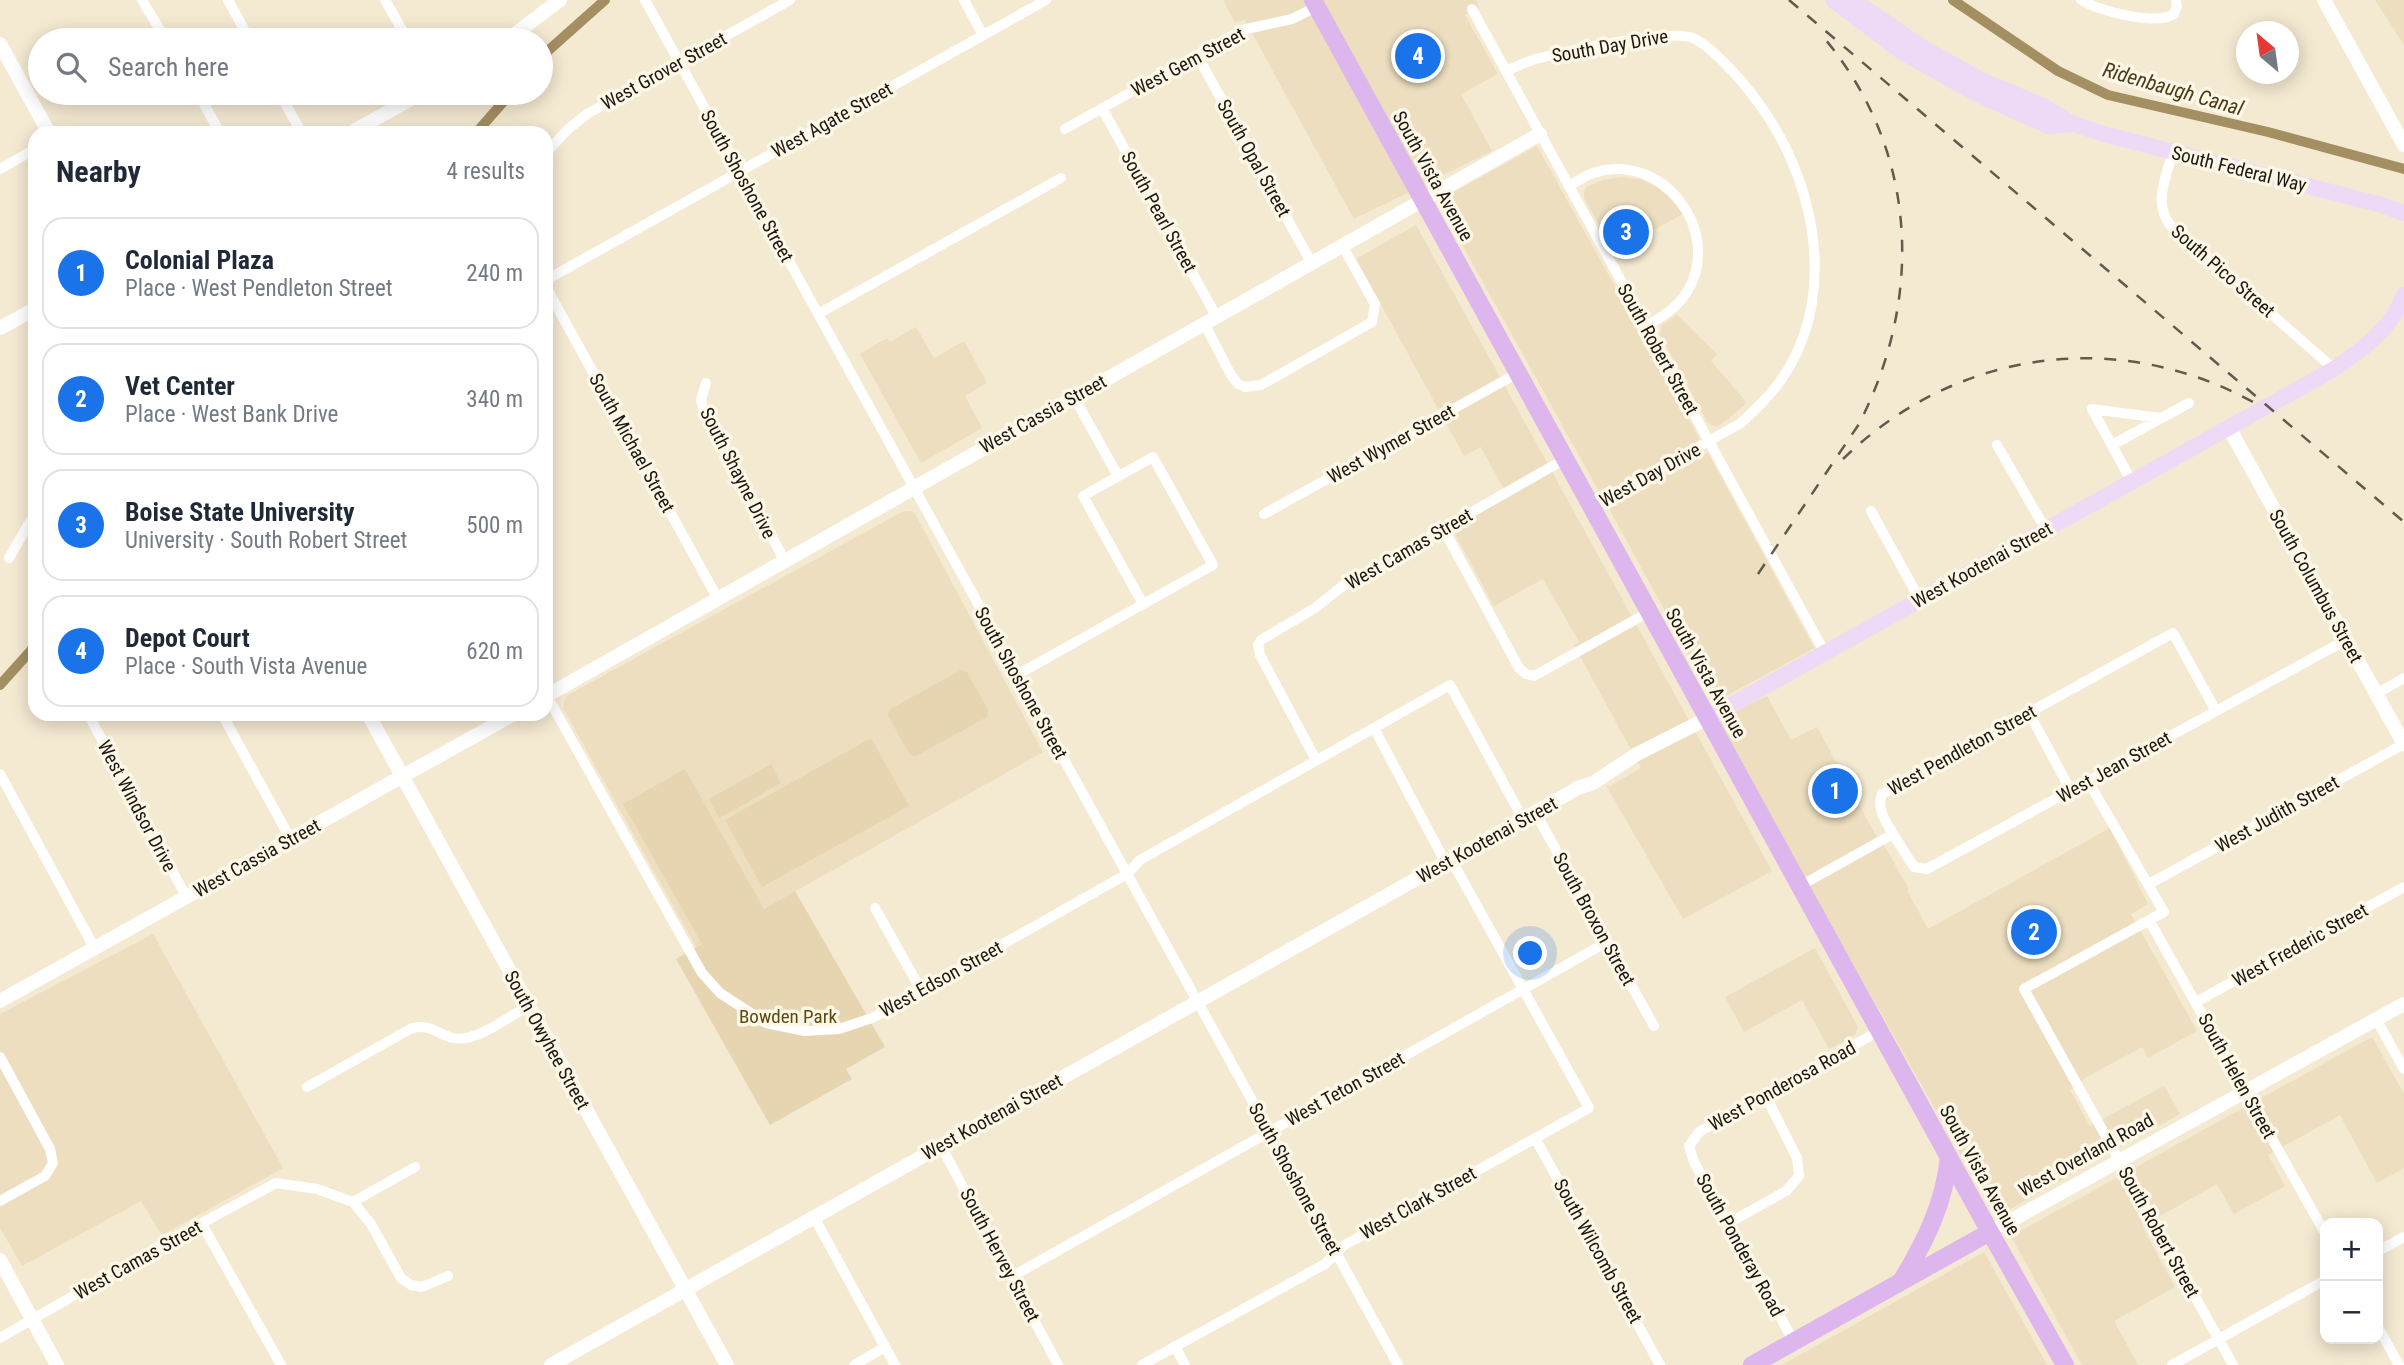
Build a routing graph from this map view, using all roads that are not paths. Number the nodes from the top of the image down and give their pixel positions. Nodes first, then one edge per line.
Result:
1 (142, 0) edge
2 (228, 0) edge
3 (385, 0) edge
4 (560, 0) edge
5 (645, 0) edge
6 (790, 0) edge
7 (964, 0) edge
8 (1046, 0) edge
9 (1833, 0) edge
10 (1853, 0) edge
11 (2081, 0) edge
12 (2176, 0) edge
13 (2324, 0) edge
14 (1314, 3) edge
15 (542, 6) edge
16 (1472, 9) dead end
17 (159, 28) edge
18 (243, 28) edge
19 (401, 28) edge
20 (519, 28) edge
21 (983, 35) junction
22 (0, 44) edge
23 (1197, 55) junction
24 (679, 62) junction
25 (1506, 71) junction
26 (28, 95) edge
27 (34, 105) edge
28 (205, 105) edge
29 (286, 105) edge
30 (400, 105) edge
31 (1102, 108) junction
32 (2073, 124) junction
33 (45, 126) edge
34 (216, 126) edge
35 (298, 126) edge
36 (363, 126) edge
37 (1065, 129) dead end
38 (1540, 134) junction
39 (553, 145) edge
40 (2404, 145) edge
41 (2173, 152) junction
42 (28, 153) edge
43 (0, 169) edge
44 (740, 172) junction
45 (1061, 178) dead end
46 (1569, 186) junction
47 (1423, 201) junction
48 (2404, 213) edge
49 (1343, 247) junction
50 (1311, 262) junction
51 (553, 276) edge
52 (2404, 295) edge
53 (553, 300) edge
54 (28, 313) edge
55 (818, 314) junction
56 (1210, 320) junction
57 (1646, 326) junction
58 (0, 328) edge
59 (2334, 369) junction
60 (1518, 373) junction
61 (706, 383) dead end
62 (1074, 397) junction
63 (2189, 402) dead end
64 (2160, 418) junction
65 (2229, 428) junction
66 (1709, 442) junction
67 (2112, 444) junction
68 (1997, 445) dead end
69 (1565, 459) junction
70 (1118, 476) junction
71 (2132, 482) junction
72 (912, 488) junction
73 (1591, 507) junction
74 (1871, 511) dead end
75 (1264, 514) dead end
76 (28, 525) edge
77 (1443, 528) junction
78 (2046, 530) junction
79 (9, 558) dead end
80 (785, 561) junction
81 (718, 599) junction
82 (1920, 600) junction
83 (1143, 604) junction
84 (1649, 612) junction
85 (2346, 640) junction
86 (1825, 653) junction
87 (1017, 675) junction
88 (2404, 678) edge
89 (1450, 685) joint
90 (553, 692) edge
91 (2376, 694) junction
92 (553, 709) edge
93 (2217, 711) junction
94 (2029, 713) junction
95 (1708, 718) junction
96 (92, 721) edge
97 (226, 721) edge
98 (372, 721) edge
99 (501, 721) edge
100 (1374, 727) junction
101 (2404, 744) edge
102 (1316, 760) junction
103 (0, 774) edge
104 (402, 776) junction
105 (2088, 782) junction
106 (2071, 791) junction
107 (1529, 816) junction
108 (1893, 834) junction
109 (290, 840) junction
110 (1447, 862) junction
111 (1127, 874) junction
112 (2149, 884) junction
113 (1800, 886) junction
114 (2404, 887) edge
115 (187, 898) junction
116 (875, 908) dead end
117 (2149, 920) junction
118 (1607, 942) junction
119 (95, 949) junction
120 (1522, 989) junction
121 (920, 990) junction
122 (0, 1001) edge
123 (2196, 1002) junction
124 (1198, 1003) junction
125 (2404, 1004) edge
126 (528, 1006) junction
127 (2376, 1020) junction
128 (1654, 1026) dead end
129 (1879, 1031) junction
130 (0, 1056) edge
131 (2404, 1069) edge
132 (307, 1087) dead end
133 (2246, 1091) junction
134 (1765, 1095) junction
135 (1269, 1132) junction
136 (1535, 1138) junction
137 (941, 1146) junction
138 (1689, 1146) joint
139 (1949, 1157) junction
140 (2120, 1161) junction
141 (415, 1167) dead end
142 (0, 1201) edge
143 (353, 1202) junction
144 (814, 1217) junction
145 (202, 1224) junction
146 (1727, 1224) junction
147 (2320, 1224) edge
148 (1990, 1232) junction
149 (2404, 1237) edge
150 (2383, 1248) edge
151 (1336, 1254) junction
152 (0, 1260) edge
153 (448, 1276) dead end
154 (1011, 1277) junction
155 (1902, 1281) junction
156 (2323, 1281) edge
157 (684, 1289) junction
158 (33, 1320) junction
159 (2383, 1336) edge
160 (0, 1338) edge
161 (2218, 1339) junction
162 (1794, 1342) junction
163 (1175, 1346) junction
164 (885, 1347) junction
165 (555, 1364) edge
166 (57, 1365) edge
167 (281, 1365) edge
168 (727, 1365) edge
169 (854, 1365) edge
170 (895, 1365) edge
171 (1058, 1365) edge
172 (1142, 1365) edge
173 (1185, 1365) edge
174 (1398, 1365) edge
175 (1660, 1365) edge
176 (1752, 1365) edge
177 (2065, 1365) edge
178 (2172, 1365) edge
179 (2233, 1365) edge
180 (2399, 1365) edge

1 - 17 street
2 - 18 street
3 - 19 street
4 - 15 street
5 - 24 street, South Shoshone Street
6 - 24 street, West Grover Street
7 - 21 street
8 - 21 street, West Agate Street
9 - 32 main road, South Federal Way
10 - 32 main road, South Federal Way
11 - 12 street
13 - 40 street
14 - 23 street, West Gem Street
14 - 47 main road, South Vista Avenue
15 - 20 street
16 - 25 street, South Robert Street
21 - 44 street, West Agate Street
22 - 26 street
23 - 31 street, West Gem Street
23 - 50 street, South Opal Street
24 - 39 street, West Grover Street
24 - 44 street, South Shoshone Street
25 - 38 street, South Robert Street
25 - 66 street, South Day Drive
27 - 33 street
28 - 34 street
29 - 35 street
30 - 36 street
31 - 37 street, West Gem Street
31 - 56 street, South Pearl Street
32 - 41 main road, South Federal Way
38 - 46 street, South Robert Street
38 - 47 street, West Cassia Street
41 - 48 main road, South Federal Way
41 - 59 street, South Pico Street
42 - 43 street
44 - 51 street, West Agate Street
44 - 55 street, South Shoshone Street
45 - 55 street
46 - 57 street, South Robert Street
46 - 57 street
47 - 49 street, West Cassia Street
47 - 60 main road, South Vista Avenue
49 - 50 street, West Cassia Street
49 - 56 street, South Pearl Street
50 - 56 street, West Cassia Street
52 - 59 main road, West Kootenai Street
53 - 81 street, South Michael Street
54 - 58 street
55 - 72 street, South Shoshone Street
56 - 62 street, West Cassia Street
57 - 66 street, South Robert Street
59 - 65 main road, West Kootenai Street
60 - 69 main road, South Vista Avenue
60 - 75 street, West Wymer Street
61 - 80 street, South Shayne Drive
62 - 70 street
62 - 72 street, West Cassia Street
63 - 64 street
64 - 67 street
64 - 67 street
65 - 71 main road, West Kootenai Street
65 - 85 street, South Columbus Street
66 - 73 street, West Day Drive
66 - 86 street, South Robert Street
67 - 71 street
68 - 78 street
69 - 73 main road, South Vista Avenue
69 - 77 street, West Camas Street
70 - 83 street
70 - 83 street
71 - 78 main road, West Kootenai Street
72 - 80 street, West Cassia Street
72 - 87 street, South Shoshone Street
73 - 84 main road, South Vista Avenue
74 - 82 street
76 - 79 street
77 - 84 street
77 - 102 street, West Camas Street
78 - 82 main road, West Kootenai Street
80 - 81 street, West Cassia Street
81 - 90 street, West Cassia Street
82 - 86 main road, West Kootenai Street
83 - 87 street
84 - 95 main road, South Vista Avenue
85 - 91 street, South Columbus Street
85 - 93 street, West Jean Street
86 - 95 main road, West Kootenai Street
87 - 111 street, South Shoshone Street
88 - 91 street
89 - 100 street, West Edson Street
89 - 107 street, South Broxon Street
91 - 101 street, South Columbus Street
92 - 121 street, West Edson Street
93 - 94 street, West Pendleton Street
93 - 105 street, West Jean Street
94 - 106 street
94 - 108 street, West Pendleton Street
95 - 107 street, West Kootenai Street
95 - 113 main road, South Vista Avenue
96 - 115 street, West Windsor Drive
97 - 109 street
98 - 104 street, South Owyhee Street
99 - 104 street, West Cassia Street
100 - 102 street, West Edson Street
100 - 110 street
101 - 112 street, West Judith Street
102 - 111 street, West Edson Street
103 - 119 street
104 - 109 street, West Cassia Street
104 - 126 street, South Owyhee Street
105 - 106 street, West Jean Street
105 - 112 street
106 - 108 street, West Jean Street
107 - 110 street, West Kootenai Street
107 - 118 street, South Broxon Street
108 - 113 street
109 - 115 street, West Cassia Street
110 - 120 street
110 - 124 street, West Kootenai Street
111 - 121 street, West Edson Street
111 - 124 street, South Shoshone Street
112 - 117 street
113 - 129 main road, South Vista Avenue
114 - 123 street, West Frederic Street
115 - 119 street, West Cassia Street
116 - 121 street
117 - 123 street, South Helen Street
117 - 140 street, South Robert Street
118 - 120 street, West Teton Street
118 - 128 street, South Broxon Street
119 - 122 street, West Cassia Street
120 - 135 street, West Teton Street
120 - 136 street, West Clark Street
123 - 133 street, South Helen Street
124 - 135 street, South Shoshone Street
124 - 137 street, West Kootenai Street
125 - 127 street, West Overland Road
126 - 132 street
126 - 157 street, South Owyhee Street
127 - 131 street
127 - 133 street, West Overland Road
129 - 134 street, West Ponderosa Road
129 - 139 main road, South Vista Avenue
130 - 142 street
133 - 140 street, West Overland Road
133 - 147 street, South Helen Street
134 - 138 street, West Ponderosa Road
134 - 146 street
135 - 151 street, South Shoshone Street
135 - 154 street, West Teton Street
136 - 151 street, West Clark Street
136 - 175 street, South Wilcomb Street
137 - 144 street, West Kootenai Street
137 - 154 street, South Hervey Street
138 - 146 street, South Ponderay Road
139 - 148 main road, South Vista Avenue
139 - 155 main road
140 - 148 street, West Overland Road
140 - 161 street, South Robert Street
141 - 143 street
143 - 145 street, West Camas Street
143 - 153 street
144 - 157 street, West Kootenai Street
144 - 164 street
145 - 158 street, West Camas Street
145 - 167 street
146 - 162 street, South Ponderay Road
148 - 155 main road, West Overland Road
148 - 177 main road, South Vista Avenue
149 - 150 street
151 - 163 street, West Clark Street
151 - 174 street, South Shoshone Street
152 - 158 street
154 - 171 street, South Hervey Street
155 - 162 main road, West Overland Road
156 - 161 street
157 - 165 street, West Kootenai Street
157 - 168 street, South Owyhee Street
158 - 160 street, West Camas Street
158 - 166 street
159 - 180 street
161 - 178 street
161 - 179 street, South Robert Street
162 - 176 main road, West Overland Road
163 - 172 street, West Clark Street
163 - 173 street
164 - 169 street
164 - 170 street

